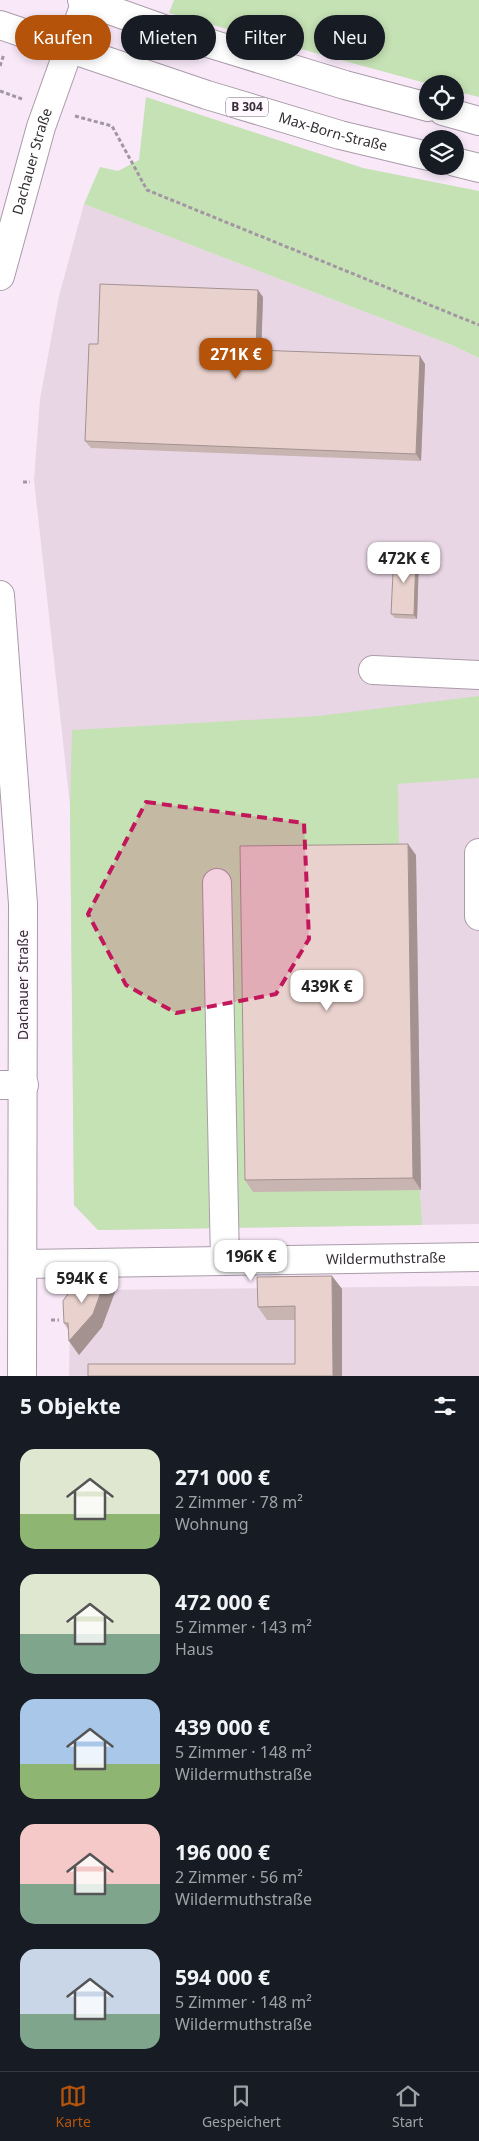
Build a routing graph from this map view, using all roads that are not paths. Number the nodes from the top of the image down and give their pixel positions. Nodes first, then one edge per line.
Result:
1 (84, 1) edge
2 (80, 15) edge
3 (0, 25) edge
4 (15, 30) edge
5 (65, 60) edge
6 (104, 60) edge
7 (419, 105) edge
8 (464, 117) edge
9 (479, 121) edge
10 (419, 154) edge
11 (464, 164) edge
12 (479, 168) edge
13 (0, 276) edge
14 (0, 595) edge
15 (2, 654) edge
16 (373, 670) dead end
17 (479, 675) edge
18 (479, 853) edge
19 (217, 883) dead end
20 (479, 916) edge
21 (12, 1085) edge
22 (479, 1257) edge
23 (225, 1262) junction
24 (24, 1264) junction
25 (22, 1376) edge

1 - 2 main road, Dachauer Straße
1 - 7 main road
3 - 4 main road, B 304
5 - 13 main road, Dachauer Straße
6 - 10 main road, Max-Born-Straße / B 304
8 - 9 main road
11 - 12 main road
14 - 15 main road, Dachauer Straße
15 - 21 main road, Dachauer Straße
16 - 17 main road
18 - 20 main road
19 - 23 main road
21 - 24 main road, Dachauer Straße
22 - 23 main road, Wildermuthstraße
23 - 24 main road, Wildermuthstraße
24 - 25 main road, Dachauer Straße

